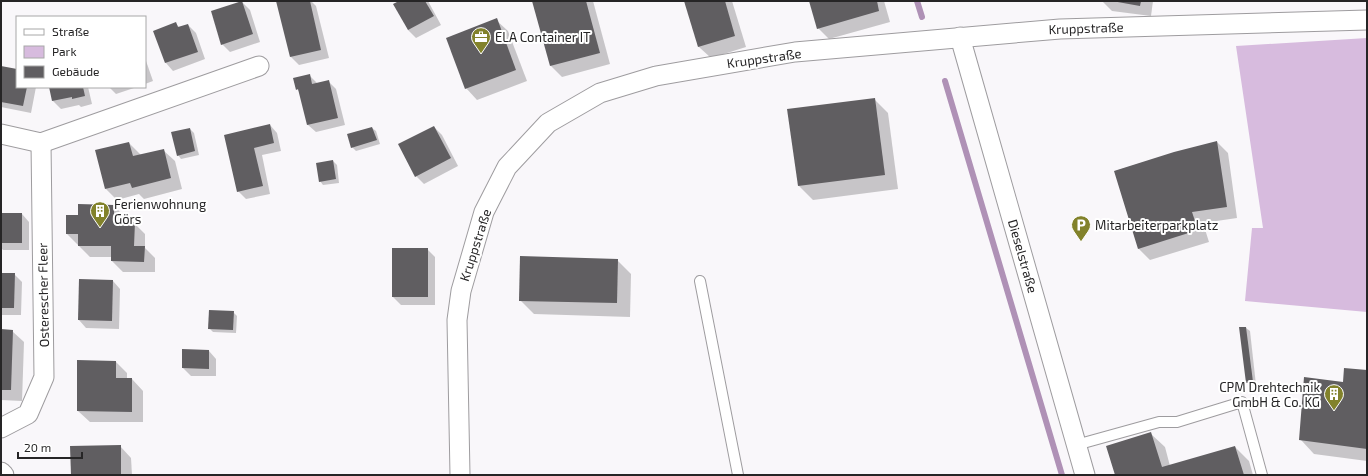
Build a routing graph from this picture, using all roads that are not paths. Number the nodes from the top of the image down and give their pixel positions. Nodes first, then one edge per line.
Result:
1 (1367, 20) edge
2 (960, 37) junction
3 (259, 66) dead end
4 (1, 134) edge
5 (41, 143) junction
6 (700, 281) dead end
7 (1, 428) edge
8 (1076, 445) junction
9 (1, 472) edge
10 (4, 475) edge
11 (460, 475) edge
12 (738, 475) edge
13 (1085, 475) edge
14 (1262, 475) edge

1 - 2 street, Kruppstraße
2 - 8 street, Dieselstraße
2 - 11 street, Kruppstraße
3 - 5 street
4 - 5 street
5 - 7 street, Osterescher Fleer
6 - 12 lane
8 - 13 street, Dieselstraße
8 - 14 lane
9 - 10 street

